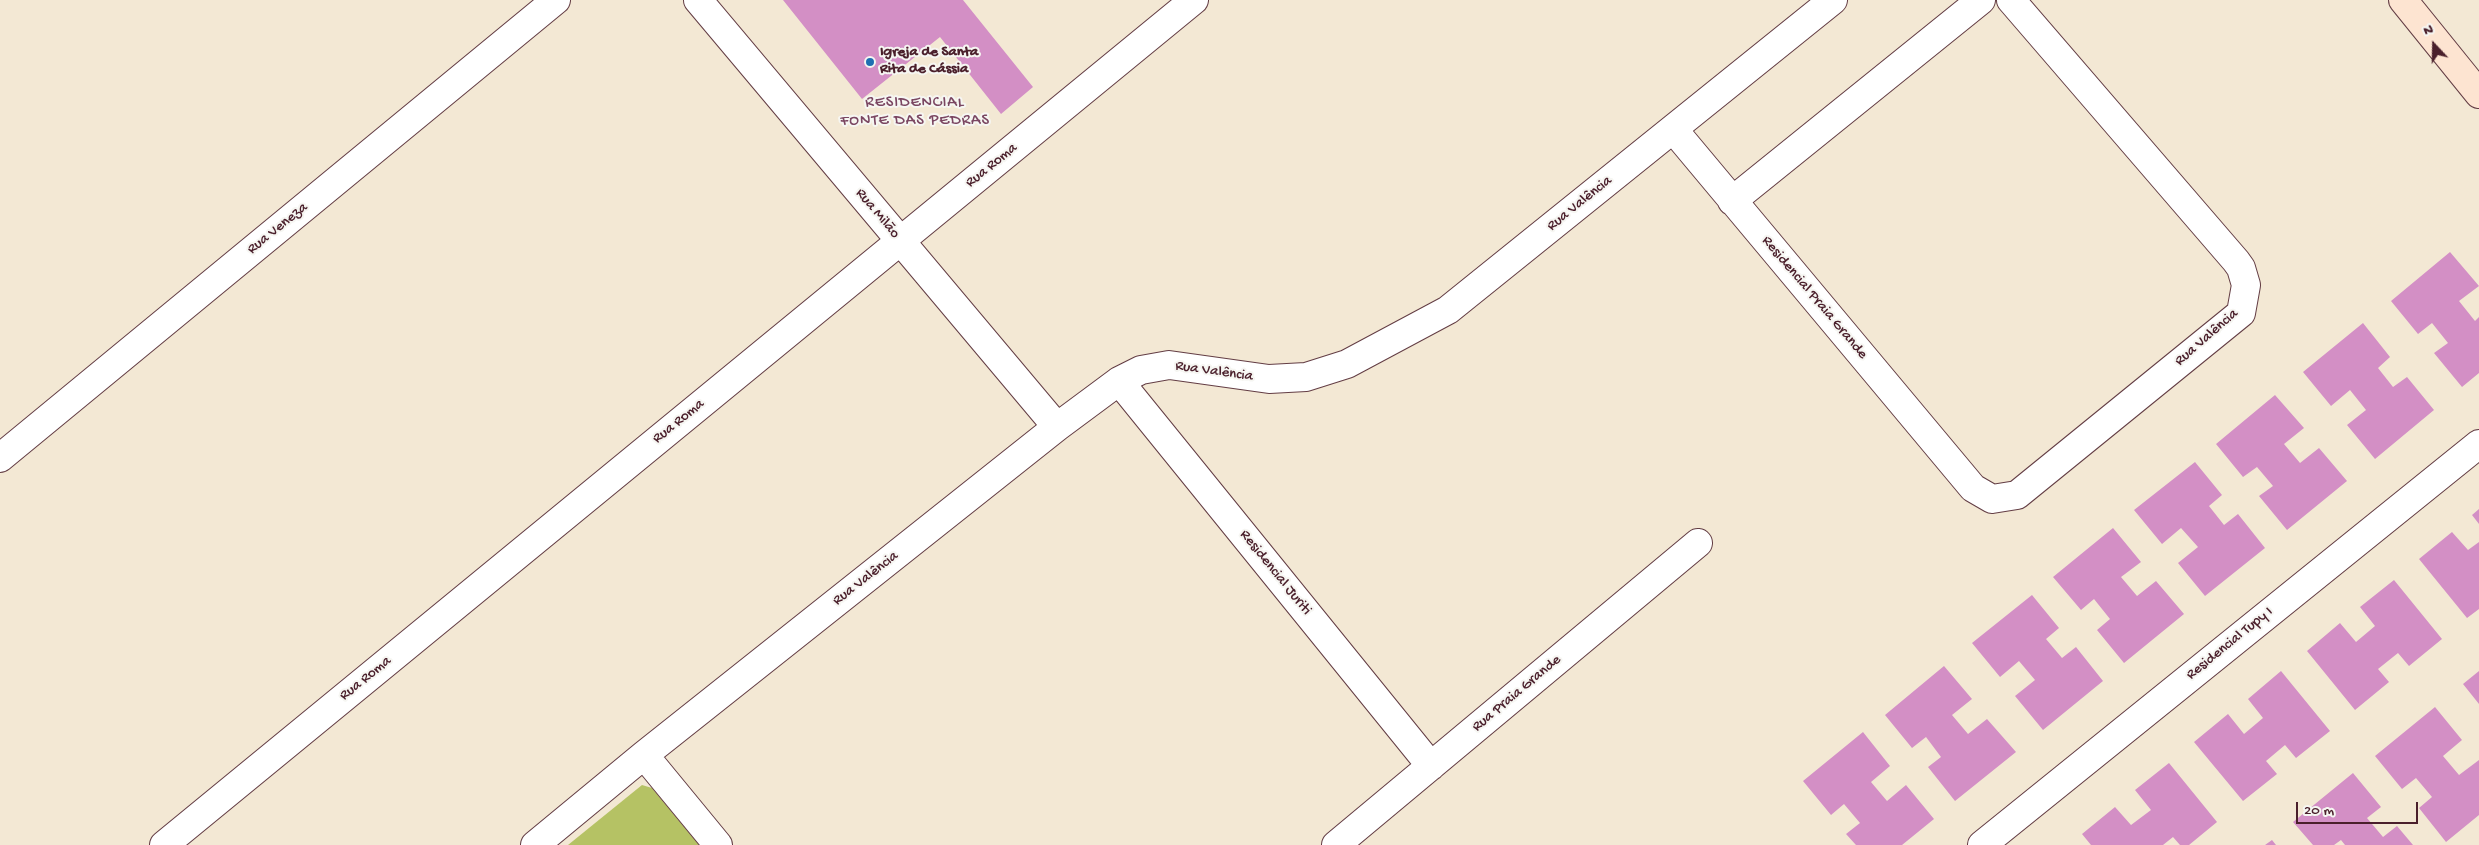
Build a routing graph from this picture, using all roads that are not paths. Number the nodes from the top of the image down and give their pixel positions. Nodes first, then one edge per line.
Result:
1 (556, 0) edge
2 (698, 0) edge
3 (1194, 0) edge
4 (1833, 0) edge
5 (1982, 0) edge
6 (2011, 0) edge
7 (2403, 0) edge
8 (2479, 94) edge
9 (1673, 129) junction
10 (1732, 201) junction
11 (900, 241) junction
12 (1119, 381) junction
13 (1057, 427) junction
14 (2479, 444) edge
15 (0, 458) edge
16 (1956, 467) joint
17 (1698, 543) dead end
18 (644, 755) junction
19 (1431, 766) junction
20 (539, 842) edge
21 (164, 845) edge
22 (718, 845) edge
23 (1336, 845) edge
24 (1982, 845) edge

1 - 15 street, Rua Veneza
2 - 11 street, Rua Milão
3 - 11 street, Rua Roma
4 - 9 street, Rua Valência
5 - 10 street
6 - 16 street, Rua Valência
7 - 8 main road
9 - 10 street, Residencial Praia Grande
9 - 12 street, Rua Valência
10 - 16 street, Residencial Praia Grande
11 - 13 street, Rua Milão
11 - 21 street, Rua Roma
12 - 13 street, Rua Valência
12 - 19 street, Residencial Juriti
13 - 18 street, Rua Valência
14 - 24 street, Residencial Tupy I
17 - 19 street, Rua Praia Grande
18 - 20 street, Rua Valência
18 - 22 street
19 - 23 street, Rua Praia Grande

